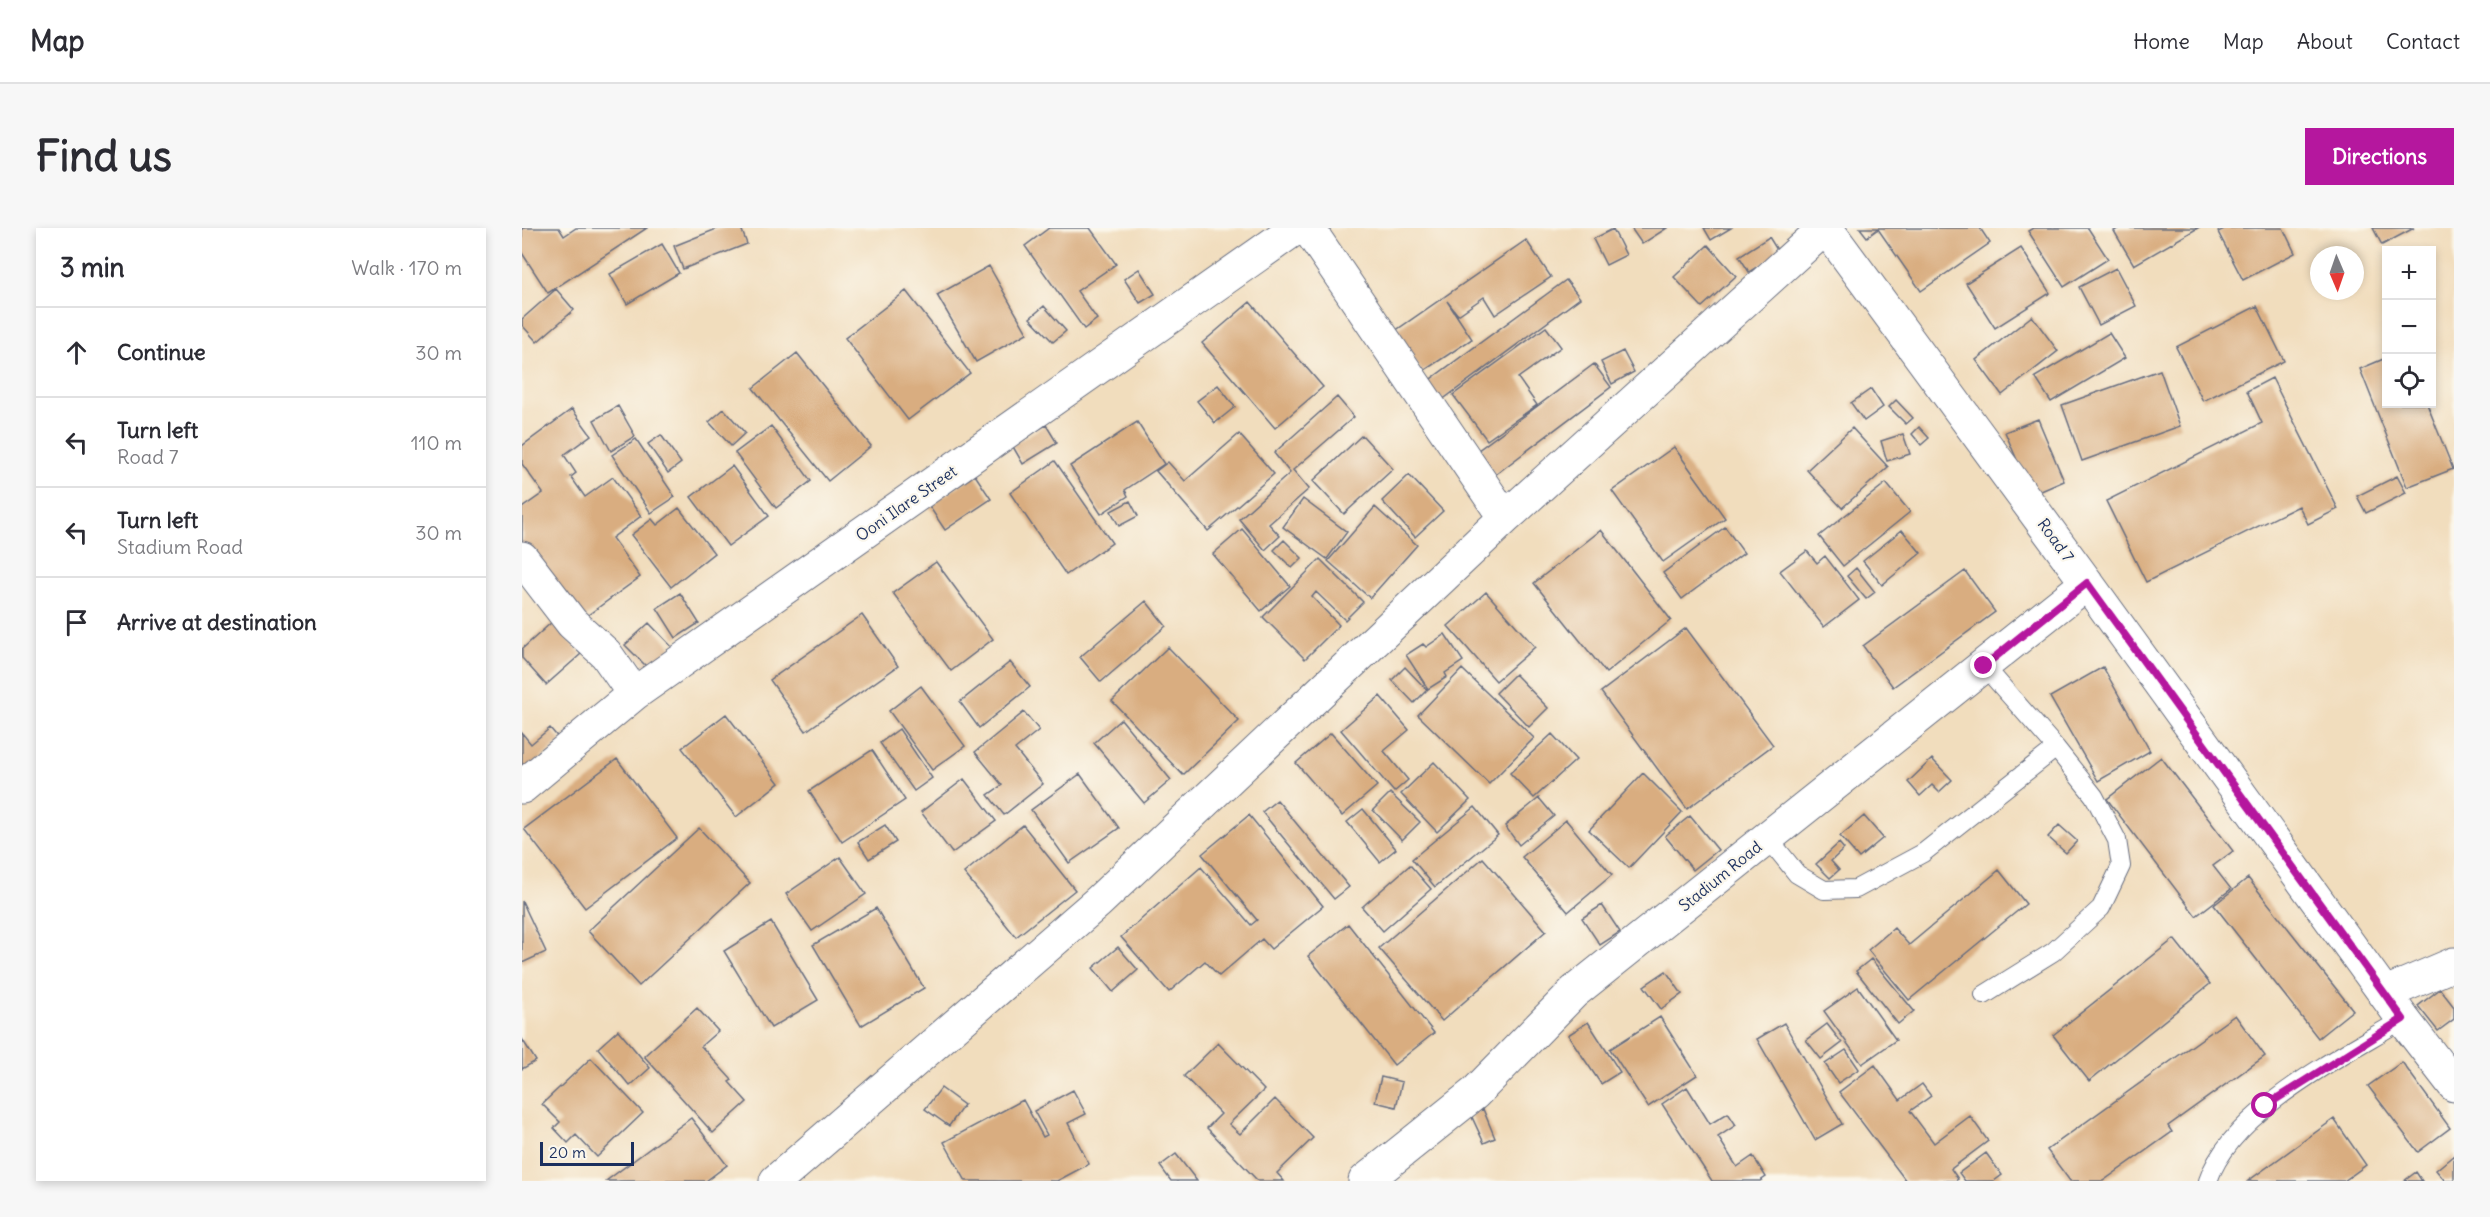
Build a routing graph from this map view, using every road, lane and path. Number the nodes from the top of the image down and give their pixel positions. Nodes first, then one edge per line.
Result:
1 (1296, 228) edge
2 (1308, 228) edge
3 (1825, 228) edge
4 (1505, 518) junction
5 (522, 558) edge
6 (2087, 583) junction
7 (1984, 666) junction
8 (634, 694) junction
9 (2056, 748) junction
10 (522, 787) edge
11 (1768, 838) junction
12 (2454, 964) edge
13 (1984, 995) dead end
14 (2395, 1006) junction
15 (2454, 1085) edge
16 (776, 1181) edge
17 (1365, 1181) edge
18 (2208, 1181) edge

1 - 8 street, Ooni Ilare Street
2 - 4 street
3 - 4 street
3 - 6 street, Road 7
4 - 16 street
5 - 8 street
6 - 7 street, Stadium Road
6 - 14 street, Road 7
7 - 9 lane
7 - 11 street, Stadium Road
8 - 10 street, Ooni Ilare Street
9 - 11 lane
9 - 13 lane
11 - 17 street, Stadium Road
12 - 14 street
14 - 15 street, Road 7
14 - 18 lane

